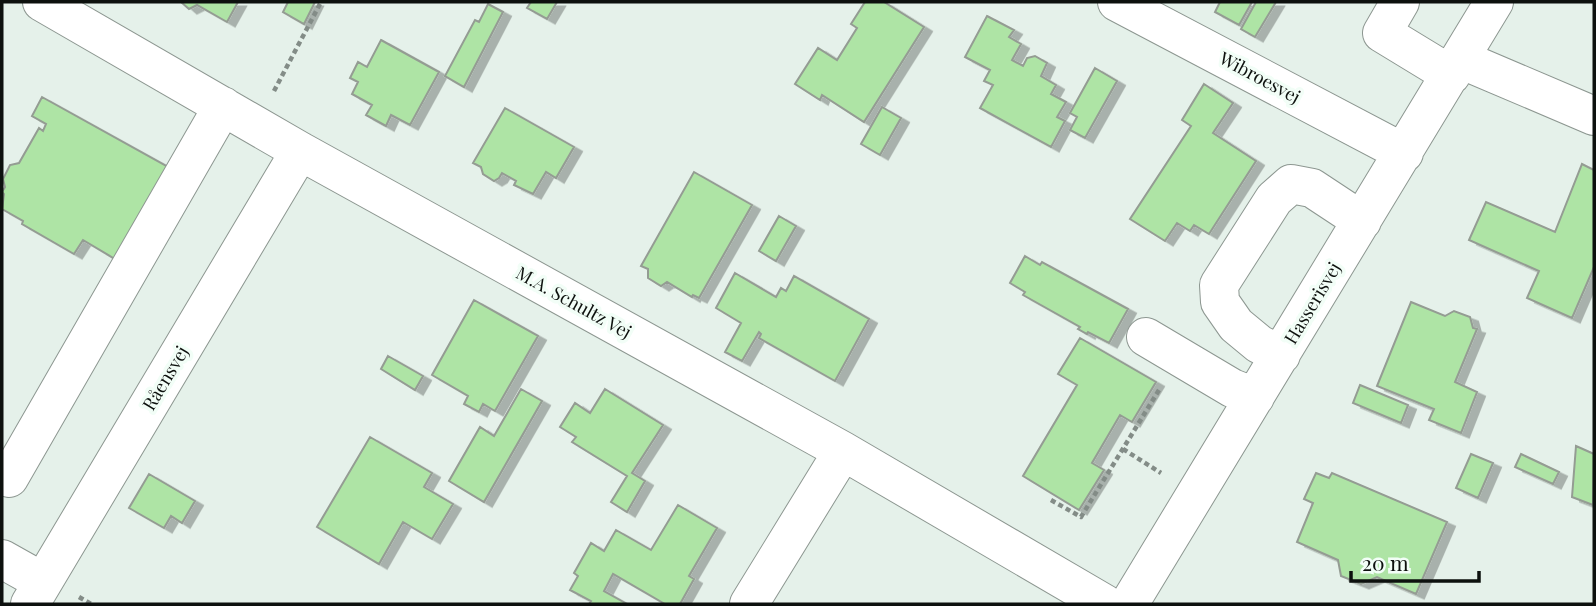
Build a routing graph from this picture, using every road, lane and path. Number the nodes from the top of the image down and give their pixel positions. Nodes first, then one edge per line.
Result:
1 (42, 2) edge
2 (321, 2) edge
3 (1117, 2) edge
4 (1400, 2) edge
5 (1494, 2) edge
6 (1455, 67) junction
7 (223, 107) junction
8 (1594, 117) edge
9 (256, 126) junction
10 (300, 151) junction
11 (1404, 153) junction
12 (1362, 221) junction
13 (1146, 337) dead end
14 (1280, 355) junction
15 (1180, 356) junction
16 (1255, 397) junction
17 (1123, 449) junction
18 (844, 451) junction
19 (1165, 475) dead end
20 (9, 478) dead end
21 (1051, 500) dead end
22 (2, 559) edge
23 (37, 593) edge
24 (749, 604) edge
25 (1105, 604) edge
26 (1129, 604) edge

1 - 7 street, M.A. Schultz Vej
2 - 9 path
3 - 11 street, Wibroesvej
4 - 6 street
5 - 6 street, Hasserisvej
6 - 8 street
6 - 11 street, Hasserisvej
7 - 9 street, M.A. Schultz Vej
7 - 20 street
9 - 10 street, M.A. Schultz Vej
10 - 18 street, M.A. Schultz Vej
10 - 23 street, Råensvej
11 - 12 street, Hasserisvej
12 - 14 street, Hasserisvej
12 - 14 street
13 - 15 street
14 - 16 street, Hasserisvej
15 - 16 street
15 - 17 path
16 - 26 street, Hasserisvej
17 - 19 path
17 - 21 path
18 - 24 street
18 - 25 street, M.A. Schultz Vej
22 - 23 street

